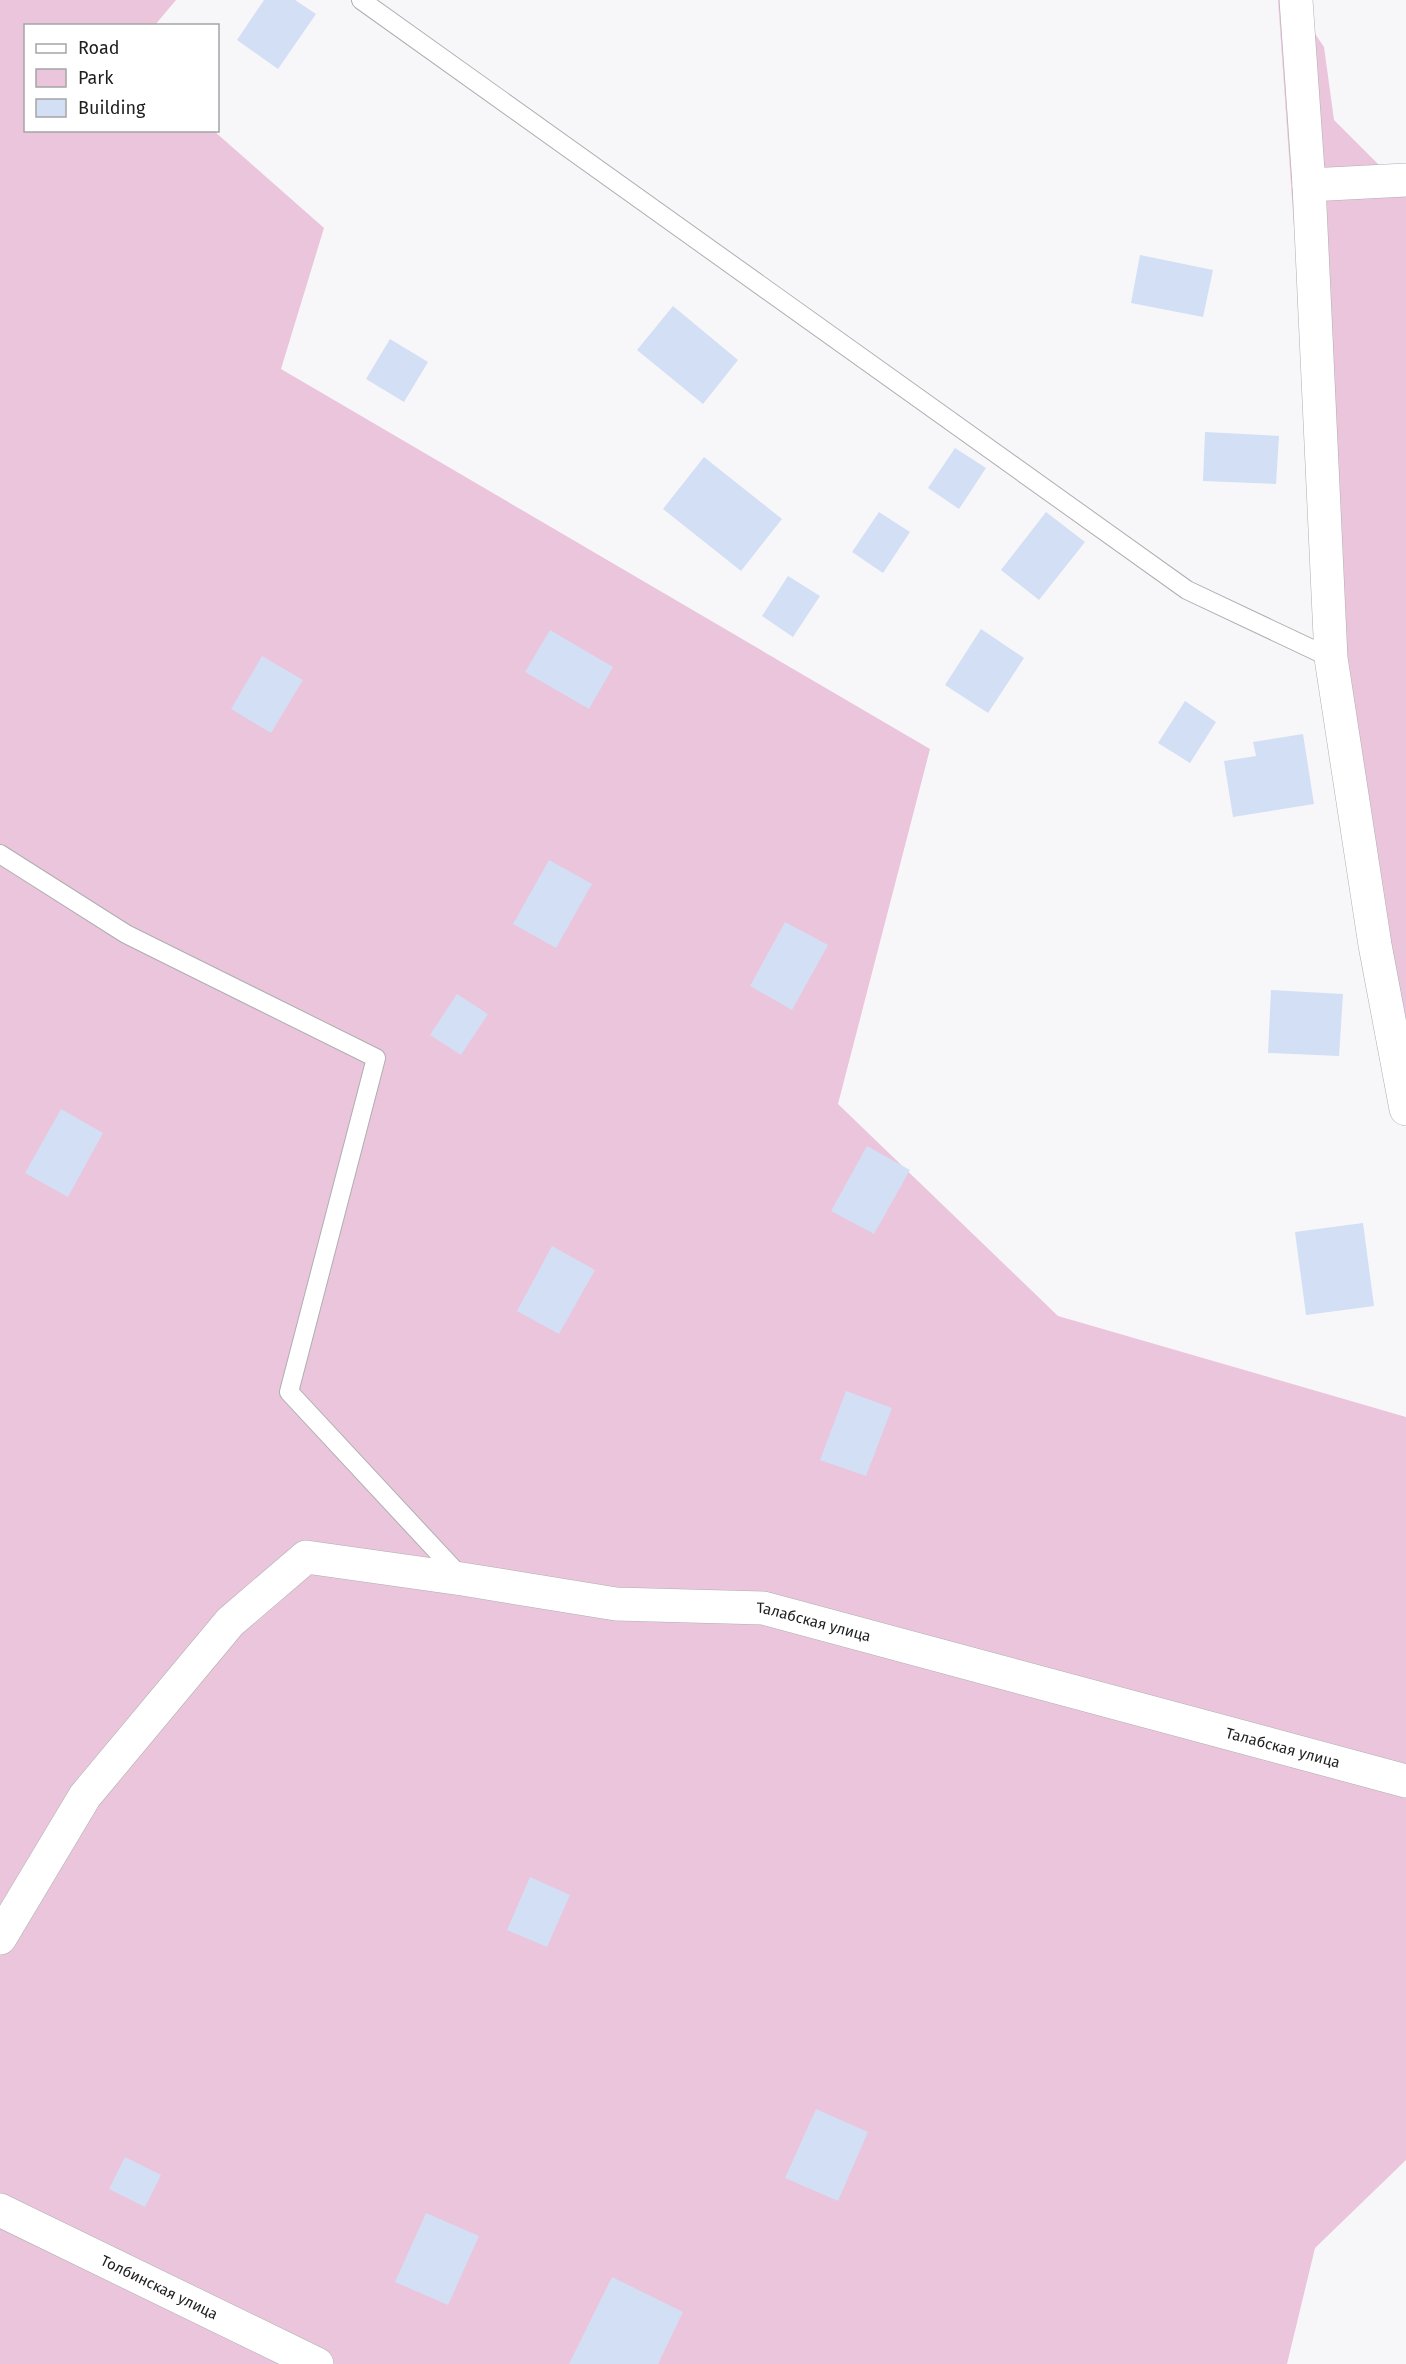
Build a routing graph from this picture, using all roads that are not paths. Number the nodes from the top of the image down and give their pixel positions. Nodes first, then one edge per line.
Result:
1 (361, 0) edge
2 (1296, 0) edge
3 (1406, 180) edge
4 (1309, 185) junction
5 (1331, 658) junction
6 (0, 854) edge
7 (1406, 1109) edge
8 (462, 1579) junction
9 (1406, 1781) edge
10 (0, 1938) edge
11 (0, 2210) edge
12 (317, 2364) edge

1 - 5 lane
2 - 4 street
3 - 4 street
4 - 5 street
5 - 7 street
6 - 8 lane
8 - 9 street, Талабская улица
8 - 10 street, Талабская улица
11 - 12 street, Толбинская улица

